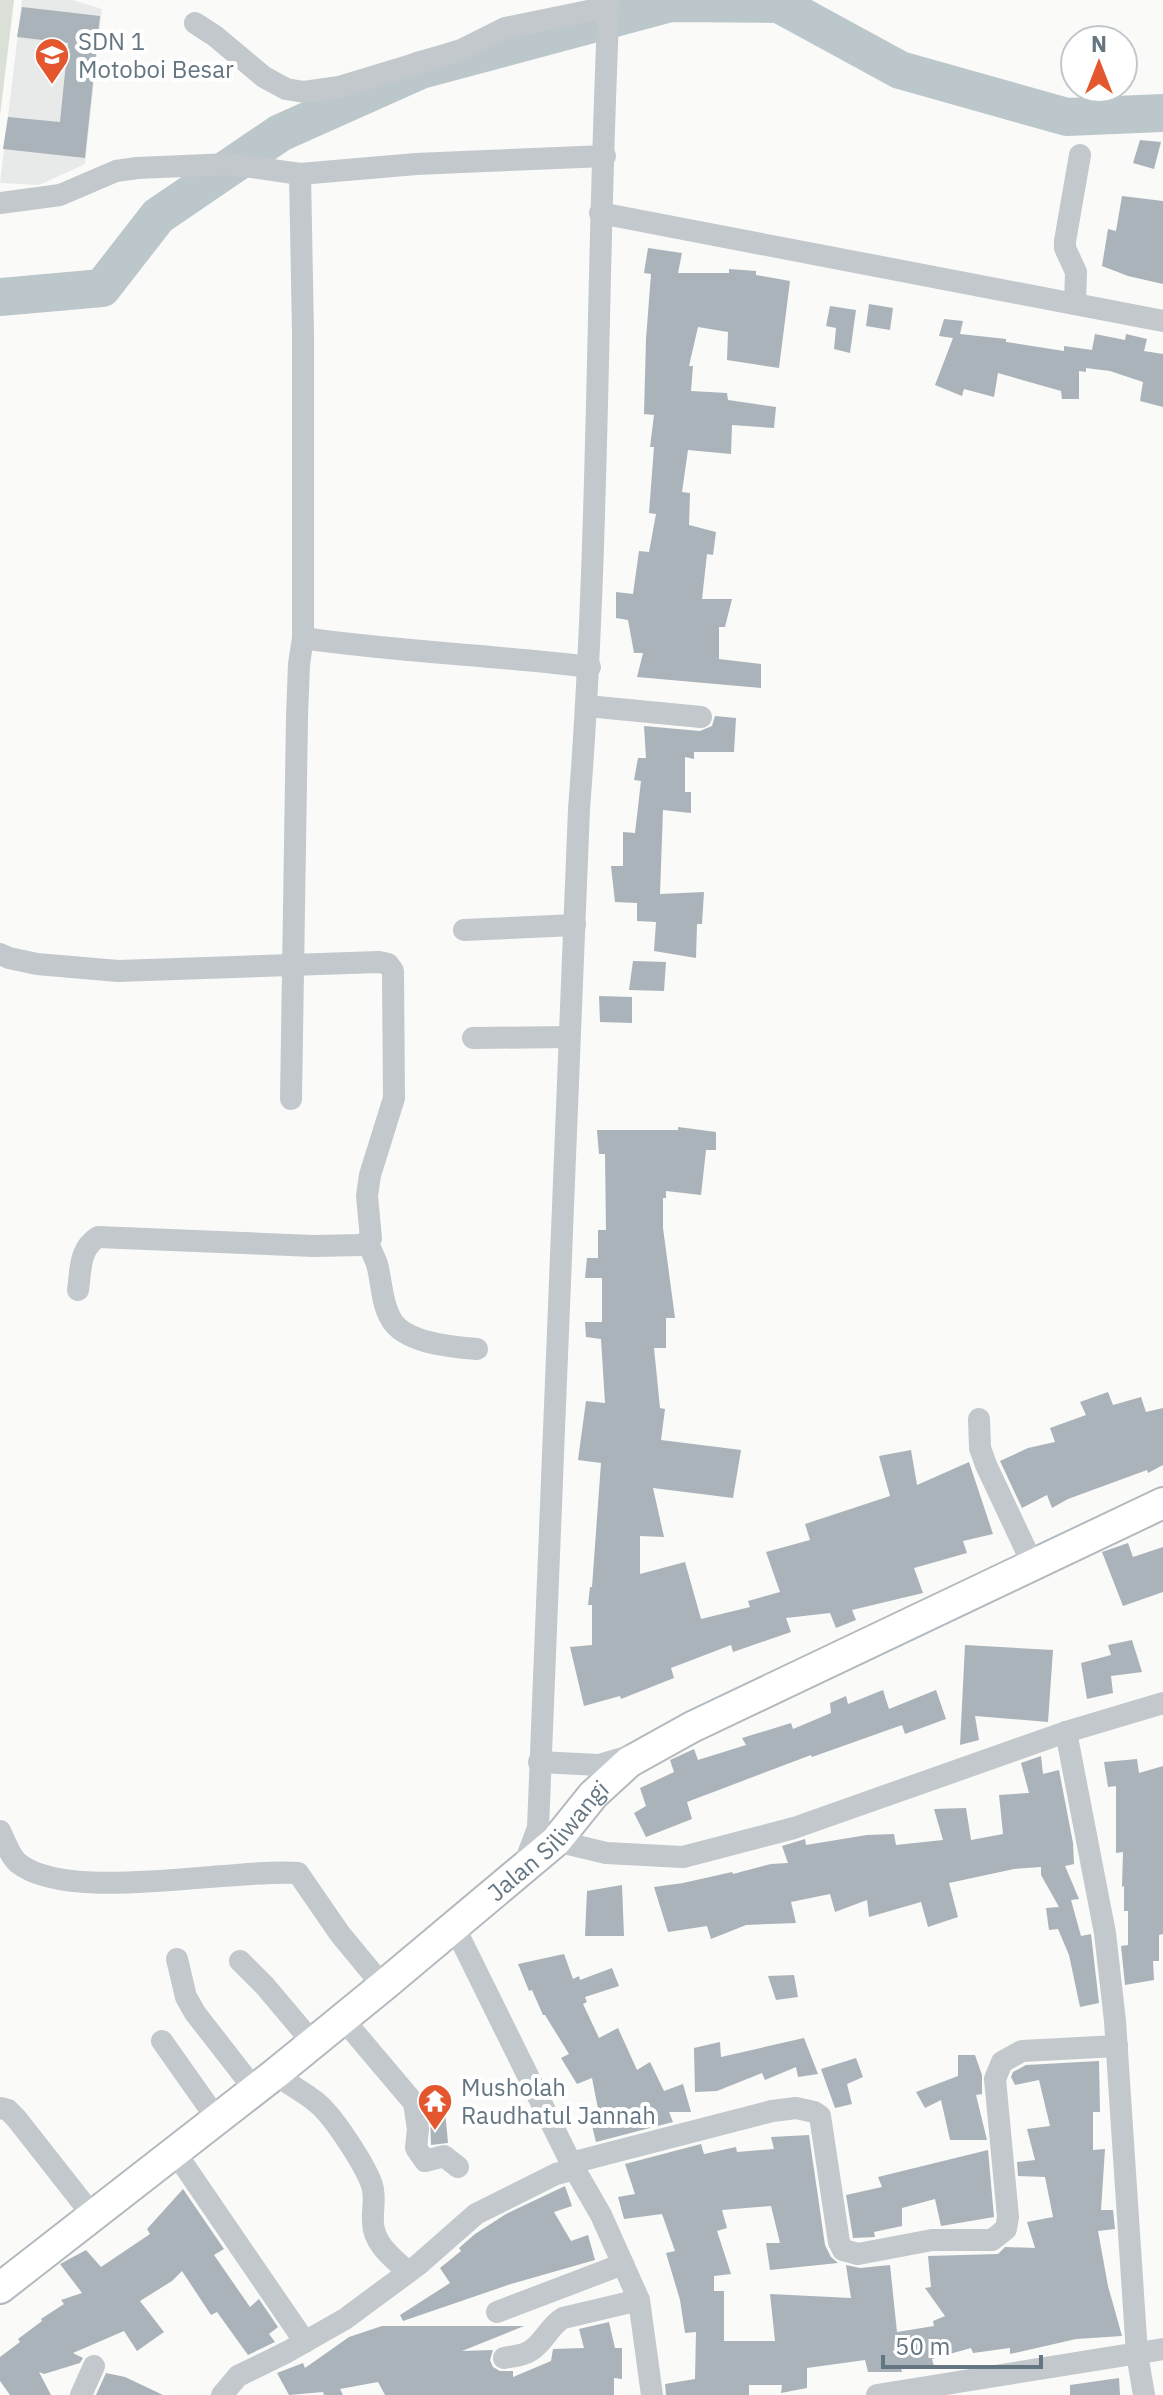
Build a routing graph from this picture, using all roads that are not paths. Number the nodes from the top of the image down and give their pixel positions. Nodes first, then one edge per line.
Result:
1 (608, 12) edge
2 (195, 23) dead end
3 (1080, 155) dead end
4 (605, 156) junction
5 (300, 174) junction
6 (0, 203) edge
7 (600, 213) junction
8 (1075, 304) junction
9 (1163, 321) edge
10 (303, 638) junction
11 (590, 667) junction
12 (587, 706) junction
13 (701, 717) dead end
14 (575, 925) junction
15 (464, 930) dead end
16 (0, 954) edge
17 (291, 963) junction
18 (569, 1037) junction
19 (473, 1038) dead end
20 (291, 1099) dead end
21 (367, 1241) junction
22 (78, 1290) dead end
23 (477, 1349) dead end
24 (979, 1419) dead end
25 (1163, 1503) edge
26 (1033, 1565) junction
27 (1163, 1703) edge
28 (1066, 1732) junction
29 (646, 1751) junction
30 (539, 1762) junction
31 (0, 1831) edge
32 (556, 1841) junction
33 (521, 1869) junction
34 (470, 1912) junction
35 (177, 1959) dead end
36 (240, 1961) dead end
37 (383, 1986) junction
38 (343, 2019) junction
39 (162, 2041) dead end
40 (313, 2043) junction
41 (1117, 2046) junction
42 (265, 2082) junction
43 (0, 2108) edge
44 (217, 2119) junction
45 (175, 2152) junction
46 (573, 2166) junction
47 (458, 2167) dead end
48 (93, 2216) junction
49 (623, 2264) junction
50 (408, 2272) junction
51 (0, 2288) edge
52 (639, 2300) junction
53 (497, 2312) dead end
54 (305, 2342) junction
55 (1163, 2349) edge
56 (1137, 2354) junction
57 (504, 2358) dead end
58 (94, 2366) dead end
59 (81, 2395) edge
60 (222, 2395) edge
61 (652, 2395) edge
62 (877, 2395) edge
63 (1144, 2395) edge

1 - 2 street
1 - 4 street
3 - 8 street
4 - 5 street
4 - 7 street
5 - 6 street
5 - 10 street
7 - 8 street
7 - 11 street
8 - 9 street
10 - 11 street
10 - 17 street
11 - 12 street
12 - 13 street
12 - 14 street
14 - 15 street
14 - 18 street
16 - 17 street
17 - 20 street
17 - 21 street
18 - 19 street
18 - 30 street
21 - 22 street
21 - 23 street
24 - 26 street
25 - 26 main road, Jalan Siliwangi
26 - 29 main road, Jalan Siliwangi
27 - 28 street
28 - 32 street
28 - 41 street
29 - 30 street
29 - 32 main road, Jalan Siliwangi
30 - 33 street
31 - 37 street
32 - 33 main road, Jalan Siliwangi
33 - 34 main road, Jalan Siliwangi
34 - 37 main road, Jalan Siliwangi
34 - 46 street
35 - 42 street
36 - 40 street
37 - 38 main road, Jalan Siliwangi
38 - 40 main road, Jalan Siliwangi
38 - 47 street
39 - 44 street
40 - 42 main road, Jalan Siliwangi
41 - 46 street
41 - 56 street
42 - 44 main road, Jalan Siliwangi
42 - 50 street
43 - 48 street
44 - 45 main road, Jalan Siliwangi
45 - 48 main road, Jalan Siliwangi
45 - 54 street
46 - 49 street
46 - 50 street
48 - 51 main road, Jalan Siliwangi
49 - 52 street
49 - 53 street
50 - 54 street
52 - 57 street
52 - 61 street
54 - 60 street
55 - 56 street
56 - 62 street
56 - 63 street
58 - 59 street

